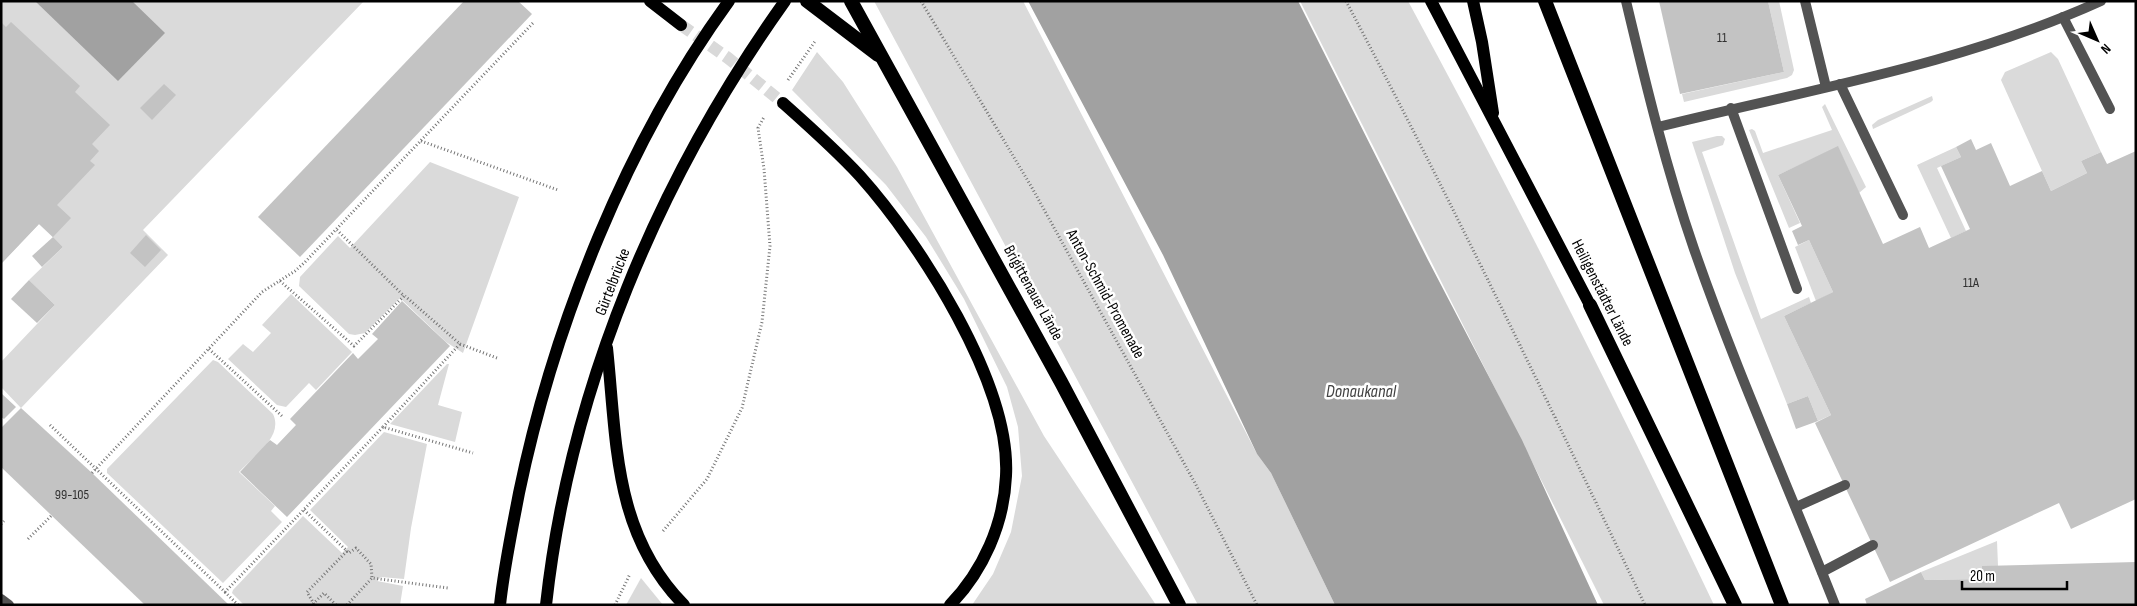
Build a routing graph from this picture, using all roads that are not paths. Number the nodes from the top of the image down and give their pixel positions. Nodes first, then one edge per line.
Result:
1 (650, 1) edge
2 (785, 1) edge
3 (807, 1) edge
4 (851, 1) edge
5 (1431, 1) edge
6 (1473, 1) edge
7 (1545, 1) edge
8 (1626, 1) edge
9 (1805, 1) edge
10 (2101, 1) edge
11 (727, 4) edge
12 (2063, 17) junction
13 (681, 24) tunnel mouth
14 (884, 59) junction
15 (1840, 84) junction
16 (1826, 87) junction
17 (783, 103) tunnel mouth
18 (1730, 108) junction
19 (2110, 109) dead end
20 (1495, 125) junction
21 (1658, 127) junction
22 (1903, 215) dead end
23 (1797, 289) dead end
24 (1590, 305) joint
25 (607, 344) junction
26 (1845, 485) dead end
27 (1796, 507) junction
28 (1872, 545) dead end
29 (1822, 572) junction
30 (1, 599) edge
31 (9, 605) edge
32 (500, 605) edge
33 (546, 605) edge
34 (684, 605) edge
35 (950, 605) edge
36 (1179, 605) edge
37 (1734, 605) edge
38 (1782, 605) edge
39 (1835, 605) edge

1 - 13 main road
2 - 25 main road, Gürtelbrücke
3 - 14 highway
4 - 14 highway, Brigittenauer Lände
5 - 20 main road, Heiligenstädter Lände
6 - 20 main road
7 - 38 highway
8 - 21 street
9 - 16 street
10 - 12 street
11 - 32 main road, Gürtelbrücke
12 - 15 street
12 - 19 street
14 - 36 highway, Brigittenauer Lände
15 - 16 street
15 - 22 street
16 - 18 street
17 - 35 main road
18 - 21 street
18 - 23 street
20 - 24 main road, Heiligenstädter Lände
21 - 27 street
24 - 37 highway, Heiligenstädter Lände
25 - 33 main road, Gürtelbrücke
25 - 34 main road
26 - 27 street
27 - 29 street
28 - 29 street
29 - 39 street
30 - 31 street

